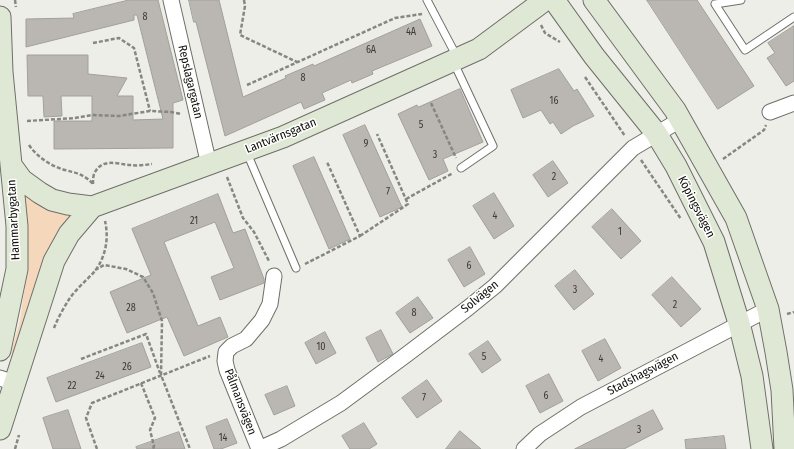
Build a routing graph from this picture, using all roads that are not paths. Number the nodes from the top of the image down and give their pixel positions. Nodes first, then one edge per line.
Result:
1 (170, 0) edge
2 (427, 0) edge
3 (545, 0) edge
4 (554, 0) edge
5 (594, 0) edge
6 (741, 0) edge
7 (8, 12) edge
8 (794, 17) edge
9 (455, 60) junction
10 (1, 72) edge
11 (794, 103) edge
12 (770, 112) road end
13 (680, 120) junction
14 (656, 133) junction
15 (246, 151) junction
16 (10, 165) junction
17 (461, 168) road end
18 (217, 170) junction
19 (98, 214) junction
20 (296, 268) road end
21 (274, 276) road end
22 (768, 309) junction
23 (739, 323) junction
24 (0, 350) edge
25 (7, 381) edge
26 (10, 431) edge
27 (259, 449) edge
28 (524, 449) edge
29 (762, 449) edge
30 (785, 449) edge

1 - 18 street, Repslagargatan
2 - 9 lane
3 - 9 main road, Lantvärnsgatan
4 - 14 main road, Köpingsvägen
5 - 13 main road
6 - 8 lane
7 - 10 main road, Hammarbygatan
9 - 15 main road, Lantvärnsgatan
9 - 17 lane
10 - 16 main road, Hammarbygatan
11 - 12 street
13 - 14 street, Solvägen
13 - 22 main road
14 - 23 main road, Köpingsvägen
14 - 27 street, Solvägen
15 - 18 main road, Lantvärnsgatan
15 - 20 lane
16 - 19 main road, Lantvärnsgatan
16 - 24 main road, Hammarbygatan
18 - 19 main road, Lantvärnsgatan
19 - 25 main road
21 - 27 street, Pålmansvägen
22 - 23 street, Stadshagsvägen
22 - 30 main road
23 - 28 street, Stadshagsvägen
23 - 29 main road, Köpingsvägen
25 - 26 main road

